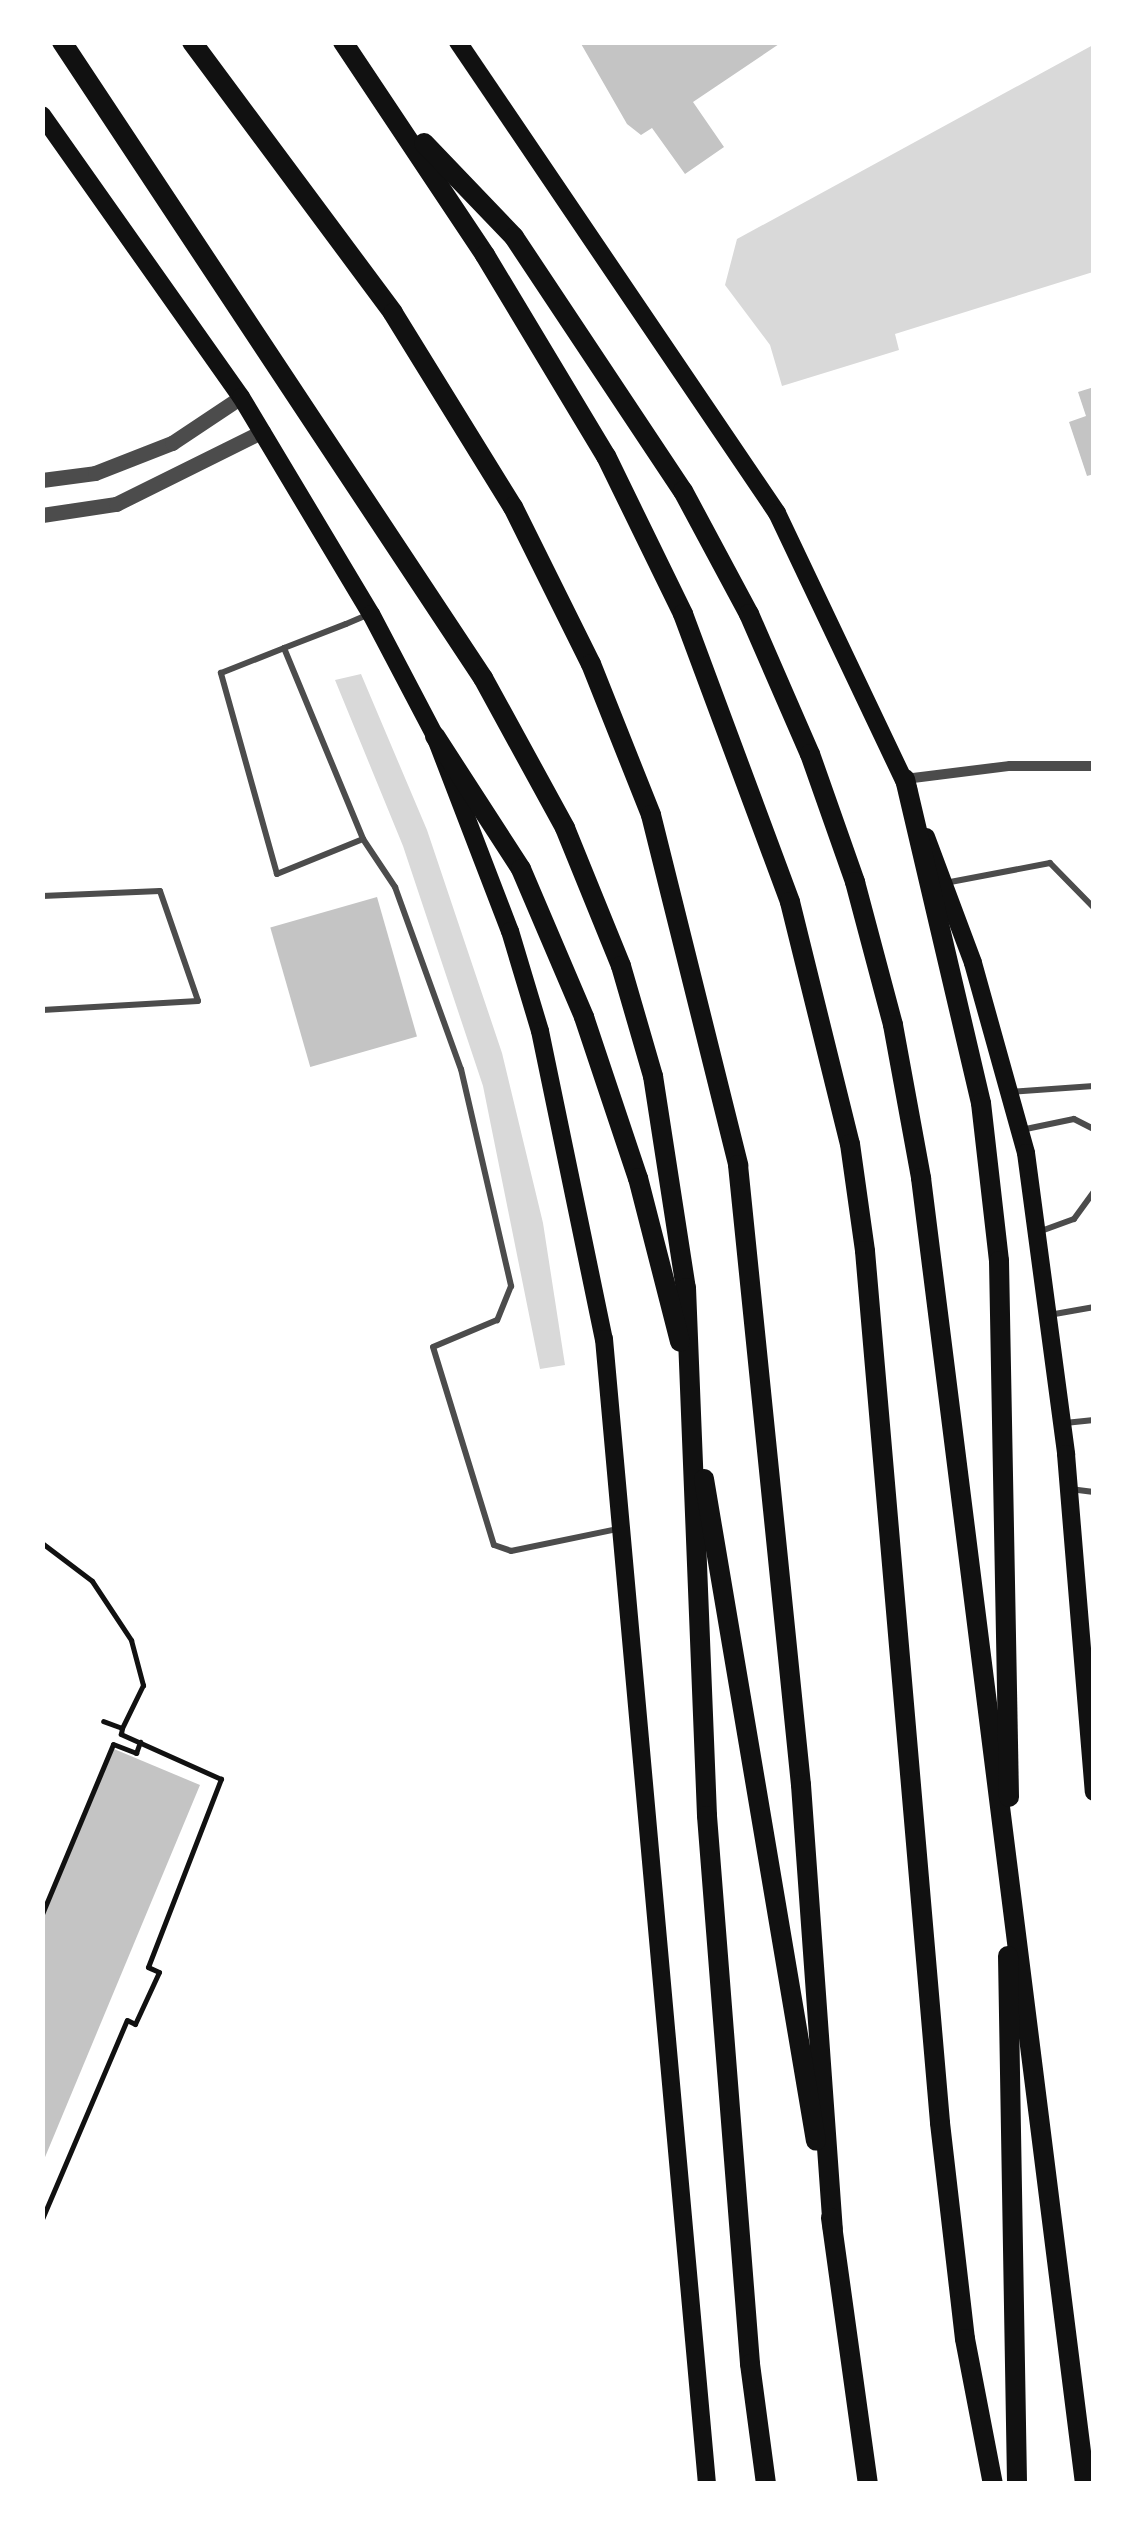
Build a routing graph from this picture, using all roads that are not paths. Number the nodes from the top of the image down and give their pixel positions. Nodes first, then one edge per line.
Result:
1 (62, 42) edge
2 (192, 42) edge
3 (342, 42) edge
4 (458, 42) edge
5 (389, 106) junction
6 (42, 115) edge
7 (241, 397) junction
8 (263, 431) junction
9 (42, 480) edge
10 (42, 514) edge
11 (371, 614) junction
12 (284, 648) junction
13 (435, 736) junction
14 (1094, 766) edge
15 (905, 779) junction
16 (364, 839) junction
17 (943, 884) junction
18 (42, 896) edge
19 (1094, 908) edge
20 (42, 1010) edge
21 (1094, 1086) edge
22 (1008, 1092) junction
23 (1094, 1129) edge
24 (1019, 1130) junction
25 (1094, 1192) edge
26 (1036, 1233) junction
27 (1094, 1307) edge
28 (1048, 1315) junction
29 (1094, 1420) edge
30 (1062, 1424) junction
31 (1069, 1488) junction
32 (1094, 1492) edge
33 (623, 1528) junction
34 (1085, 1586) edge
35 (1090, 1708) edge
36 (1094, 1792) edge
37 (833, 2229) junction
38 (706, 2484) edge
39 (766, 2484) edge
40 (868, 2484) edge
41 (992, 2484) edge
42 (1017, 2484) edge
43 (1084, 2484) edge

1 - 39 highway
2 - 37 highway
3 - 5 highway
4 - 15 main road
5 - 41 highway
5 - 43 highway
6 - 7 main road
7 - 8 main road
7 - 9 street
8 - 10 street
8 - 11 main road
11 - 12 lane
11 - 13 main road
12 - 16 lane
12 - 16 lane
13 - 33 main road
13 - 37 highway
14 - 15 street
15 - 17 main road
15 - 42 highway
16 - 33 lane
17 - 19 lane
17 - 22 main road
18 - 20 lane
21 - 22 lane
22 - 24 main road
23 - 24 lane
24 - 26 main road
25 - 26 lane
26 - 28 main road
27 - 28 lane
28 - 30 main road
29 - 30 lane
30 - 31 main road
31 - 32 lane
31 - 34 main road
33 - 38 main road
34 - 35 main road
35 - 36 main road
37 - 40 highway

